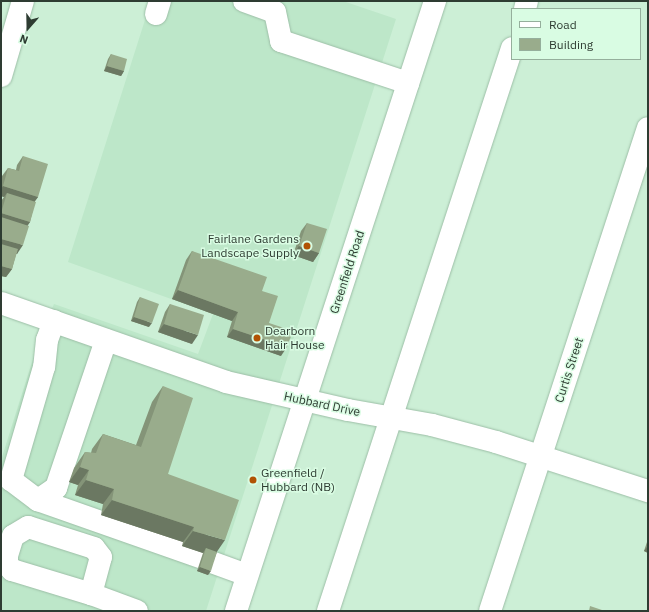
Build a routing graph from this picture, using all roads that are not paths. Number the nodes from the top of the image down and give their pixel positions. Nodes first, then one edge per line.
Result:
1 (23, 1) edge
2 (244, 1) edge
3 (432, 2) edge
4 (511, 51) edge
5 (1, 76) edge
6 (408, 83) junction
7 (648, 128) edge
8 (1, 303) edge
9 (54, 321) junction
10 (106, 340) junction
11 (304, 400) junction
12 (391, 418) junction
13 (540, 456) junction
14 (648, 491) edge
15 (38, 500) junction
16 (247, 575) junction
17 (91, 594) dead end
18 (136, 611) edge
19 (236, 611) edge
20 (328, 611) edge
21 (490, 611) edge

1 - 5 street
2 - 6 street
3 - 6 street, Greenfield Road
4 - 12 street
6 - 11 street, Greenfield Road
7 - 13 street, Curtis Street
8 - 9 street, Hubbard Drive
9 - 10 street, Hubbard Drive
9 - 15 street
10 - 11 street, Hubbard Drive
10 - 15 street
11 - 12 street, Hubbard Drive
11 - 16 street, Greenfield Road
12 - 13 street, Hubbard Drive
12 - 20 street
13 - 14 street, Hubbard Drive
13 - 21 street, Curtis Street
15 - 16 street
16 - 19 street, Greenfield Road
17 - 18 street

